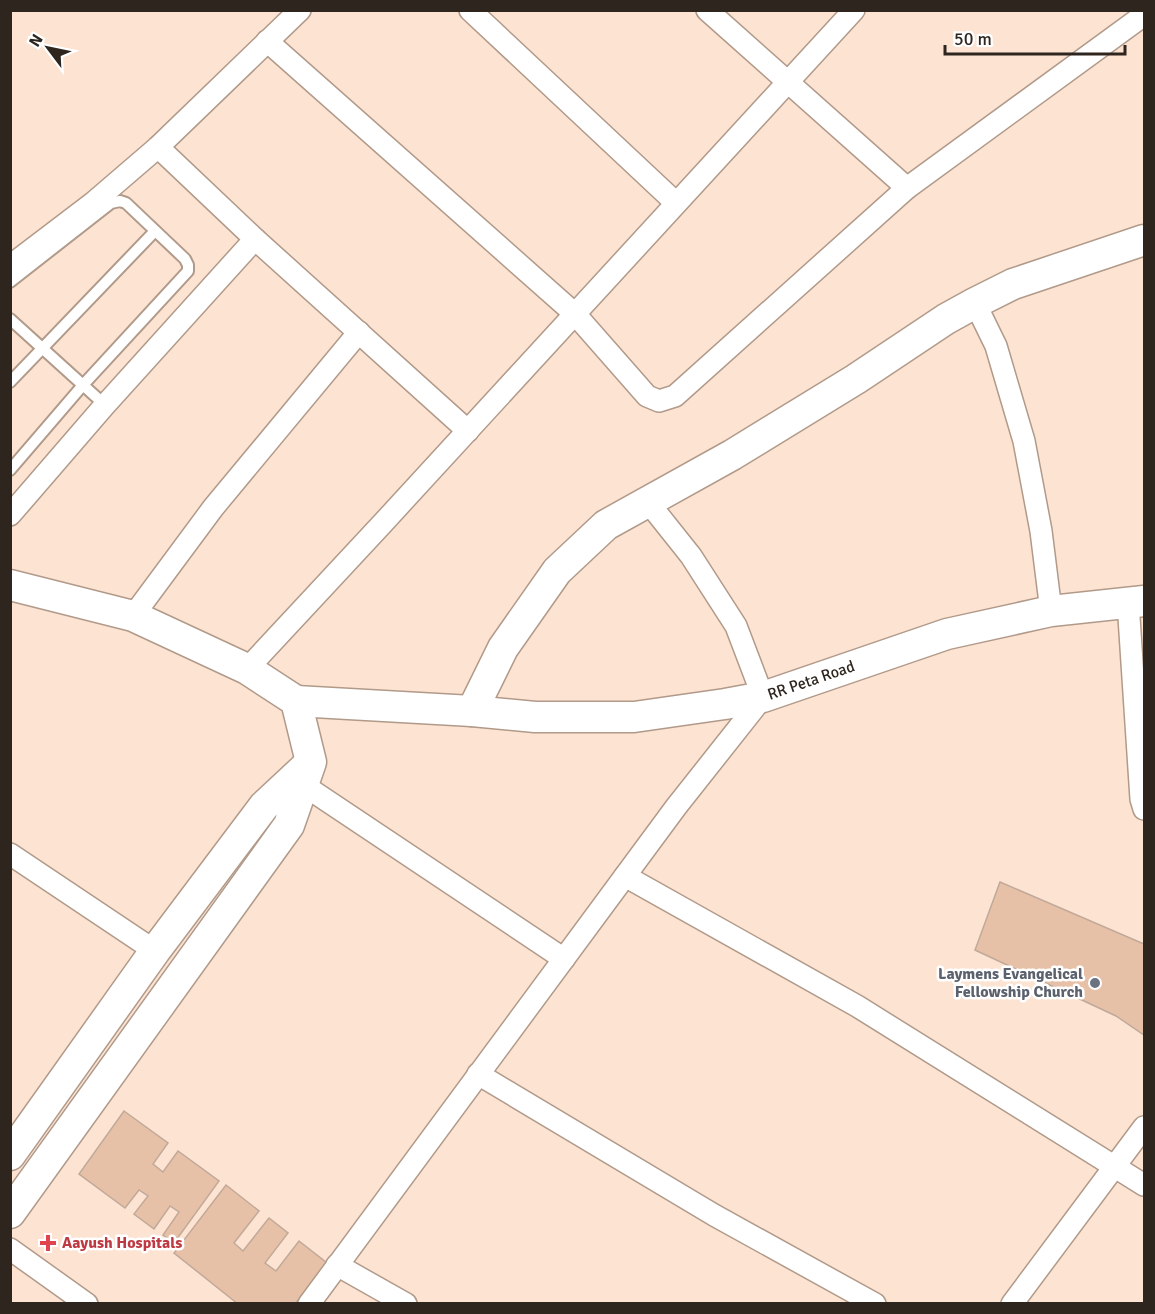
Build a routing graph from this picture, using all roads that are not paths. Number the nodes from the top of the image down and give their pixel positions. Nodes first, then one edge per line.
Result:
1 (300, 10) edge
2 (470, 10) edge
3 (707, 10) edge
4 (854, 10) edge
5 (1144, 15) edge
6 (267, 41) junction
7 (788, 82) junction
8 (158, 147) junction
9 (907, 188) junction
10 (676, 203) junction
11 (155, 231) junction
12 (255, 239) junction
13 (1144, 240) edge
14 (10, 266) edge
15 (10, 282) edge
16 (975, 303) junction
17 (575, 314) junction
18 (10, 319) edge
19 (359, 332) junction
20 (43, 348) junction
21 (10, 382) edge
22 (83, 385) junction
23 (105, 405) junction
24 (468, 431) junction
25 (10, 470) edge
26 (648, 502) junction
27 (10, 514) edge
28 (10, 585) edge
29 (1136, 602) edge
30 (1051, 611) junction
31 (133, 616) junction
32 (247, 669) junction
33 (763, 697) junction
34 (296, 701) junction
35 (472, 711) junction
36 (303, 775) junction
37 (1144, 808) edge
38 (10, 854) edge
39 (625, 876) junction
40 (155, 951) junction
41 (564, 959) junction
42 (478, 1074) junction
43 (1144, 1128) edge
44 (12, 1151) edge
45 (1116, 1166) junction
46 (1144, 1185) edge
47 (10, 1213) edge
48 (10, 1249) edge
49 (337, 1266) junction
50 (87, 1304) edge
51 (309, 1304) edge
52 (406, 1304) edge
53 (875, 1304) edge
54 (1012, 1304) edge

1 - 6 street
2 - 10 street
3 - 7 street
4 - 7 street
5 - 9 street
6 - 8 street
6 - 17 street
7 - 9 street
7 - 10 street
8 - 12 street
8 - 14 street
9 - 17 street
10 - 17 street
11 - 15 lane
11 - 20 lane
11 - 22 lane
12 - 19 street
12 - 23 street
13 - 16 main road
16 - 26 main road
16 - 30 street
17 - 24 street
18 - 20 lane
19 - 24 street
19 - 31 street
20 - 21 lane
20 - 22 lane
22 - 23 lane
22 - 25 lane
23 - 27 street
24 - 32 street
26 - 33 street
26 - 35 main road
28 - 31 main road
29 - 30 main road, RR Peta Road
29 - 37 street
30 - 33 main road, RR Peta Road
31 - 32 main road
32 - 34 main road
33 - 35 main road, RR Peta Road
33 - 39 street
34 - 35 main road, RR Peta Road
34 - 36 main road
36 - 40 main road
36 - 41 street
36 - 47 main road
38 - 40 street
39 - 41 street
39 - 45 street
40 - 44 main road
41 - 42 street
42 - 49 street
42 - 53 street
43 - 45 street
45 - 46 street
45 - 54 street
48 - 50 street
49 - 51 street
49 - 52 street

